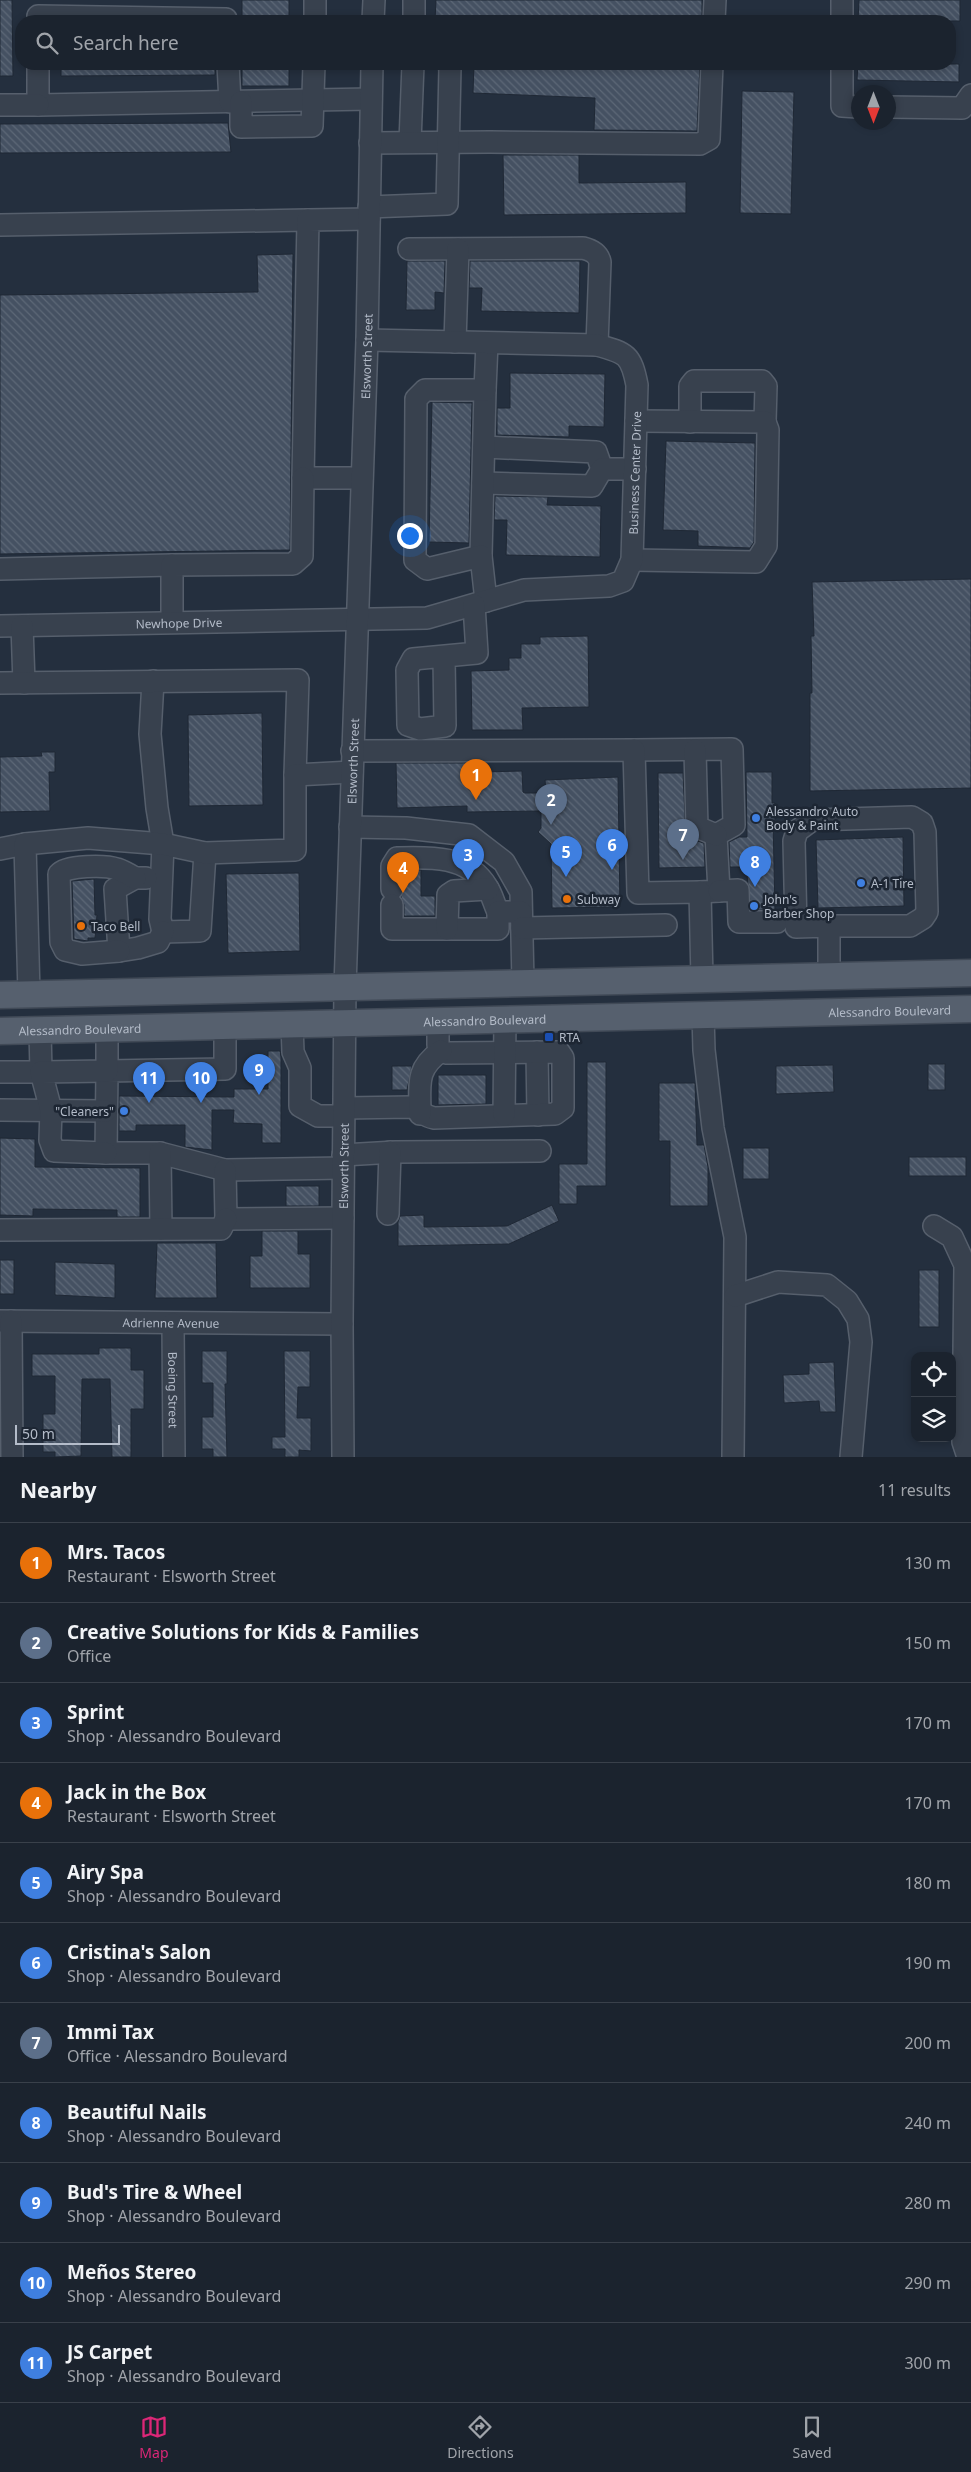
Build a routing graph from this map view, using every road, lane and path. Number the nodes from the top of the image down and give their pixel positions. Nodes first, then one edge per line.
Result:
1 (315, 0) edge
2 (374, 0) edge
3 (414, 0) edge
4 (715, 0) edge
5 (842, 0) edge
6 (38, 12) edge
7 (119, 15) edge
8 (315, 15) edge
9 (373, 15) edge
10 (414, 15) edge
11 (714, 15) edge
12 (842, 15) edge
13 (38, 70) edge
14 (229, 70) edge
15 (314, 70) edge
16 (372, 70) edge
17 (413, 70) edge
18 (450, 70) edge
19 (712, 70) edge
20 (842, 70) edge
21 (971, 95) edge
22 (314, 100) junction
23 (371, 100) junction
24 (235, 102) junction
25 (0, 105) edge
26 (38, 105) junction
27 (851, 107) edge
28 (896, 107) edge
29 (410, 142) junction
30 (448, 142) junction
31 (370, 143) junction
32 (369, 213) junction
33 (308, 220) junction
34 (0, 224) edge
35 (409, 249) dead end
36 (458, 249) junction
37 (367, 340) junction
38 (455, 342) junction
39 (487, 343) junction
40 (597, 345) junction
41 (486, 390) junction
42 (636, 421) junction
43 (690, 422) junction
44 (766, 426) junction
45 (484, 447) junction
46 (602, 469) junction
47 (635, 469) junction
48 (303, 478) junction
49 (362, 478) junction
50 (483, 483) junction
51 (481, 556) junction
52 (632, 560) junction
53 (172, 565) junction
54 (0, 569) edge
55 (480, 603) junction
56 (357, 618) junction
57 (172, 622) junction
58 (0, 626) edge
59 (22, 626) junction
60 (444, 657) dead end
61 (153, 681) junction
62 (0, 683) edge
63 (24, 683) junction
64 (634, 750) junction
65 (695, 750) junction
66 (352, 751) junction
67 (352, 772) junction
68 (295, 775) junction
69 (350, 828) junction
70 (716, 835) junction
71 (26, 844) junction
72 (163, 844) junction
73 (0, 849) edge
74 (205, 853) junction
75 (136, 878) junction
76 (161, 879) junction
77 (488, 890) junction
78 (709, 892) junction
79 (638, 893) junction
80 (498, 912) junction
81 (521, 920) junction
82 (777, 922) dead end
83 (666, 925) dead end
84 (637, 926) junction
85 (829, 926) junction
86 (447, 929) junction
87 (163, 932) junction
88 (119, 950) junction
89 (971, 973) edge
90 (829, 976) junction
91 (702, 979) junction
92 (523, 983) junction
93 (345, 987) junction
94 (163, 991) junction
95 (29, 994) junction
96 (0, 995) edge
97 (971, 1009) edge
98 (0, 1013) edge
99 (704, 1015) junction
100 (505, 1020) junction
101 (438, 1021) junction
102 (344, 1024) junction
103 (292, 1025) junction
104 (226, 1026) junction
105 (107, 1029) junction
106 (40, 1030) junction
107 (0, 1031) edge
108 (441, 1051) junction
109 (504, 1053) junction
110 (107, 1071) junction
111 (0, 1072) edge
112 (41, 1072) junction
113 (0, 1110) edge
114 (51, 1110) junction
115 (106, 1111) junction
116 (344, 1112) junction
117 (420, 1114) junction
118 (504, 1115) junction
119 (540, 1151) dead end
120 (390, 1152) junction
121 (106, 1153) junction
122 (160, 1153) junction
123 (343, 1162) junction
124 (225, 1170) junction
125 (388, 1214) dead end
126 (226, 1218) junction
127 (343, 1218) junction
128 (934, 1226) dead end
129 (161, 1229) junction
130 (0, 1230) edge
131 (736, 1296) junction
132 (6, 1321) edge
133 (173, 1324) junction
134 (342, 1324) junction
135 (12, 1457) edge
136 (174, 1457) edge
137 (343, 1457) edge
138 (734, 1457) edge
139 (851, 1457) edge
140 (968, 1457) edge

1 - 8 street
2 - 9 street
3 - 10 street
4 - 11 street
5 - 12 street
6 - 7 street
13 - 26 street
14 - 24 street
15 - 22 street
16 - 23 street, Elsworth Street
17 - 29 street
18 - 30 street
19 - 30 street
20 - 27 street
21 - 28 street
22 - 23 street
22 - 24 street
23 - 31 street, Elsworth Street
24 - 26 street
25 - 26 street
29 - 30 street
29 - 31 street
30 - 32 street
31 - 32 street, Elsworth Street
32 - 33 street
32 - 37 street, Elsworth Street
33 - 34 street
33 - 48 street
35 - 36 street
36 - 38 street
36 - 40 street
37 - 38 street, Business Center Drive
37 - 49 street, Elsworth Street
38 - 39 street, Business Center Drive
39 - 40 street, Business Center Drive
39 - 41 street
40 - 42 street, Business Center Drive
41 - 45 street
41 - 51 street
42 - 43 street
42 - 47 street, Business Center Drive
43 - 44 street
43 - 44 street
44 - 52 street
45 - 46 street
45 - 50 street
46 - 47 street
46 - 50 street
47 - 52 street, Business Center Drive
48 - 49 street
48 - 53 street
49 - 56 street, Elsworth Street
50 - 51 street
51 - 55 street
52 - 55 street, Business Center Drive
53 - 54 street
53 - 57 street
55 - 56 street, Business Center Drive
55 - 60 street
56 - 57 street, Newhope Drive
56 - 66 street, Elsworth Street
57 - 59 street, Newhope Drive
58 - 59 street, Newhope Drive
59 - 63 street
61 - 63 street
61 - 68 street
61 - 72 street
62 - 63 street
64 - 65 street
64 - 66 street
64 - 79 street
65 - 70 street
65 - 70 street
66 - 67 street, Elsworth Street
67 - 68 street
67 - 69 street, Elsworth Street
68 - 74 street
69 - 81 street
69 - 93 street, Elsworth Street
70 - 78 street
71 - 72 street
71 - 73 street
71 - 95 street
72 - 74 street
72 - 76 street
74 - 87 street
75 - 76 street
75 - 88 street
75 - 88 street
76 - 87 street
77 - 80 street
77 - 86 street
77 - 86 street
78 - 79 street
78 - 82 street
78 - 91 street
79 - 84 street
80 - 81 street
80 - 86 street
81 - 84 street
81 - 92 street
83 - 84 street
85 - 85 street
85 - 90 street
87 - 88 street
89 - 90 main road
90 - 91 main road
91 - 92 main road
91 - 99 main road
92 - 93 main road
93 - 94 main road
93 - 102 street, Elsworth Street
94 - 95 main road
94 - 106 main road
95 - 96 main road
95 - 98 main road
97 - 99 main road, Alessandro Boulevard
99 - 100 main road, Alessandro Boulevard
99 - 131 street
100 - 101 main road, Alessandro Boulevard
100 - 109 street
101 - 102 main road, Alessandro Boulevard
101 - 108 street
102 - 103 main road, Alessandro Boulevard
102 - 116 street, Elsworth Street
103 - 104 main road, Alessandro Boulevard
103 - 116 street
104 - 105 main road, Alessandro Boulevard
104 - 110 street
105 - 106 main road, Alessandro Boulevard
105 - 110 street
106 - 107 main road, Alessandro Boulevard
106 - 112 street
108 - 109 street
108 - 117 street
109 - 118 street
109 - 118 street
110 - 112 street
110 - 115 street
111 - 112 street
112 - 114 street
113 - 114 street
114 - 115 street
114 - 121 street
115 - 121 street
116 - 117 street
116 - 123 street, Elsworth Street
117 - 118 street
119 - 120 street
120 - 123 street
120 - 125 street
121 - 122 street
122 - 124 street
122 - 129 street
123 - 124 street
123 - 127 street, Elsworth Street
124 - 126 street
126 - 127 street
126 - 129 street
127 - 134 street, Elsworth Street
128 - 140 street
129 - 130 street
131 - 138 street
131 - 139 street
132 - 133 street, Adrienne Avenue
132 - 135 street
133 - 134 street, Adrienne Avenue
133 - 136 street, Boeing Street
134 - 137 street, Elsworth Street

